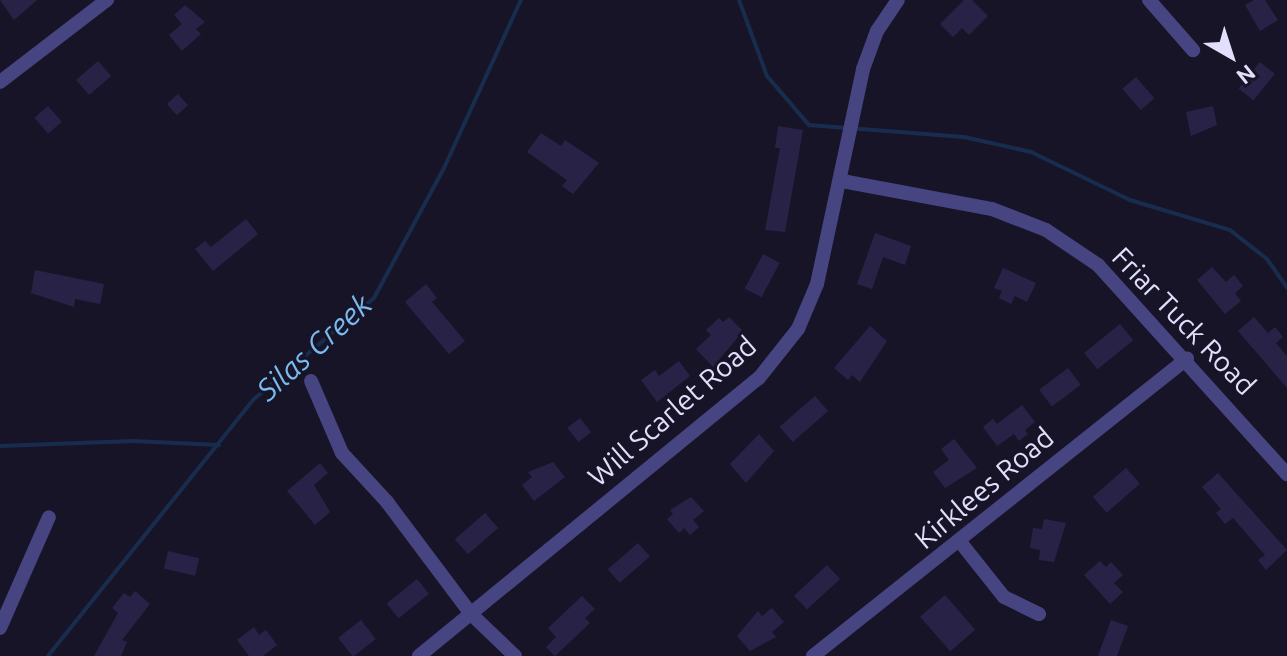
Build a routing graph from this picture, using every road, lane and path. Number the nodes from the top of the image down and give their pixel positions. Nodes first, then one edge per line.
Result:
1 (107, 0) edge
2 (898, 0) edge
3 (1149, 0) edge
4 (1193, 50) dead end
5 (0, 82) edge
6 (842, 181) junction
7 (1187, 358) junction
8 (311, 381) dead end
9 (1287, 474) edge
10 (49, 517) dead end
11 (961, 543) junction
12 (471, 614) junction
13 (1039, 614) dead end
14 (0, 628) edge
15 (419, 656) edge
16 (515, 656) edge
17 (813, 656) edge

1 - 5 street
2 - 6 street, Will Scarlet Road
3 - 4 street
6 - 7 street, Friar Tuck Road
6 - 12 street, Will Scarlet Road
7 - 9 street, Friar Tuck Road
7 - 11 street, Kirklees Road
8 - 12 street
10 - 14 street
11 - 13 street
11 - 17 street, Kirklees Road
12 - 15 street, Will Scarlet Road
12 - 16 street

